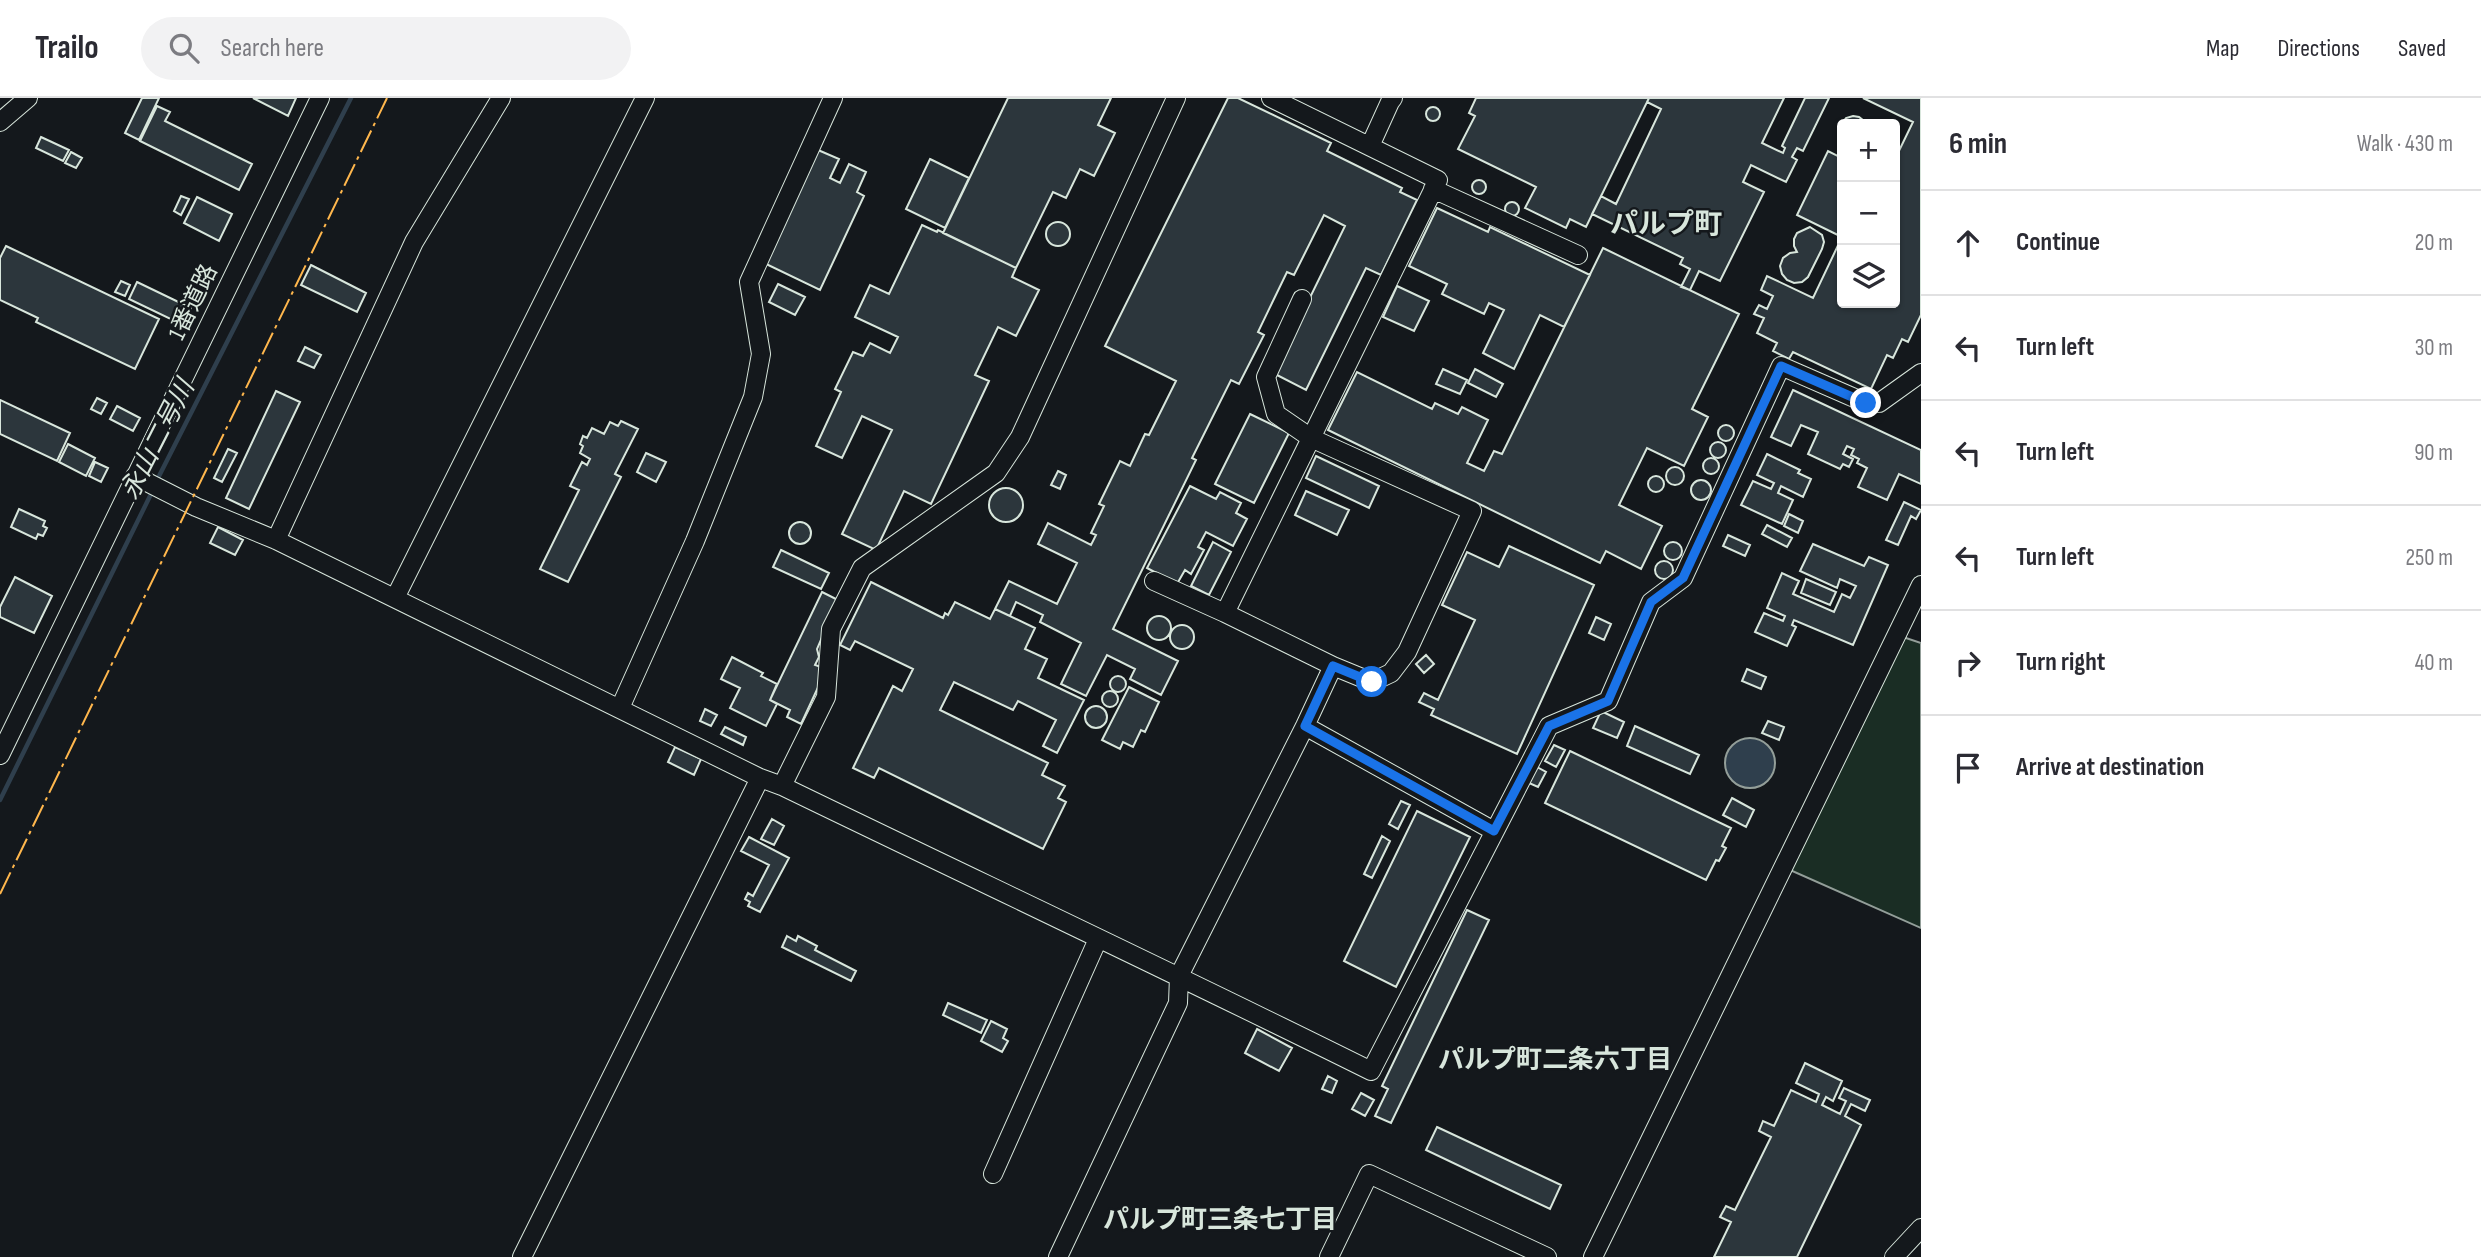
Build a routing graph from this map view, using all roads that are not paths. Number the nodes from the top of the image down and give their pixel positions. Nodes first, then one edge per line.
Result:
1 (28, 98) edge
2 (320, 98) edge
3 (501, 98) edge
4 (645, 98) edge
5 (833, 98) edge
6 (1176, 98) edge
7 (1271, 98) edge
8 (1393, 98) edge
9 (0, 122) edge
10 (1370, 146) junction
11 (1433, 189) junction
12 (1578, 255) dead end
13 (1302, 299) dead end
14 (1921, 373) edge
15 (1311, 438) junction
16 (140, 479) junction
17 (276, 540) junction
18 (1154, 581) dead end
19 (1921, 586) edge
20 (395, 598) junction
21 (1225, 613) junction
22 (1333, 666) junction
23 (620, 708) junction
24 (1305, 726) junction
25 (0, 755) edge
26 (760, 778) junction
27 (782, 786) junction
28 (1494, 831) junction
29 (1098, 940) junction
30 (1179, 976) junction
31 (993, 1174) dead end
32 (1921, 1228) edge
33 (522, 1257) edge
34 (1058, 1257) edge
35 (1329, 1257) edge
36 (1548, 1257) edge
37 (1593, 1257) edge
38 (1894, 1257) edge

1 - 9 street
2 - 16 street, 1番道路
3 - 17 street
4 - 20 street
5 - 23 street
6 - 27 street
7 - 10 street
8 - 10 street
10 - 11 street
11 - 12 street
11 - 15 street
13 - 15 street
14 - 28 street
15 - 21 street
15 - 22 street
16 - 17 street
16 - 25 street, 1番道路
17 - 20 street
18 - 21 street
19 - 37 street
20 - 23 street
21 - 22 street
22 - 24 street
23 - 26 street
24 - 28 street
24 - 30 street
26 - 27 street
26 - 33 street
27 - 29 street
28 - 30 street
29 - 30 street
29 - 31 street
30 - 34 street
32 - 38 street
35 - 36 street

